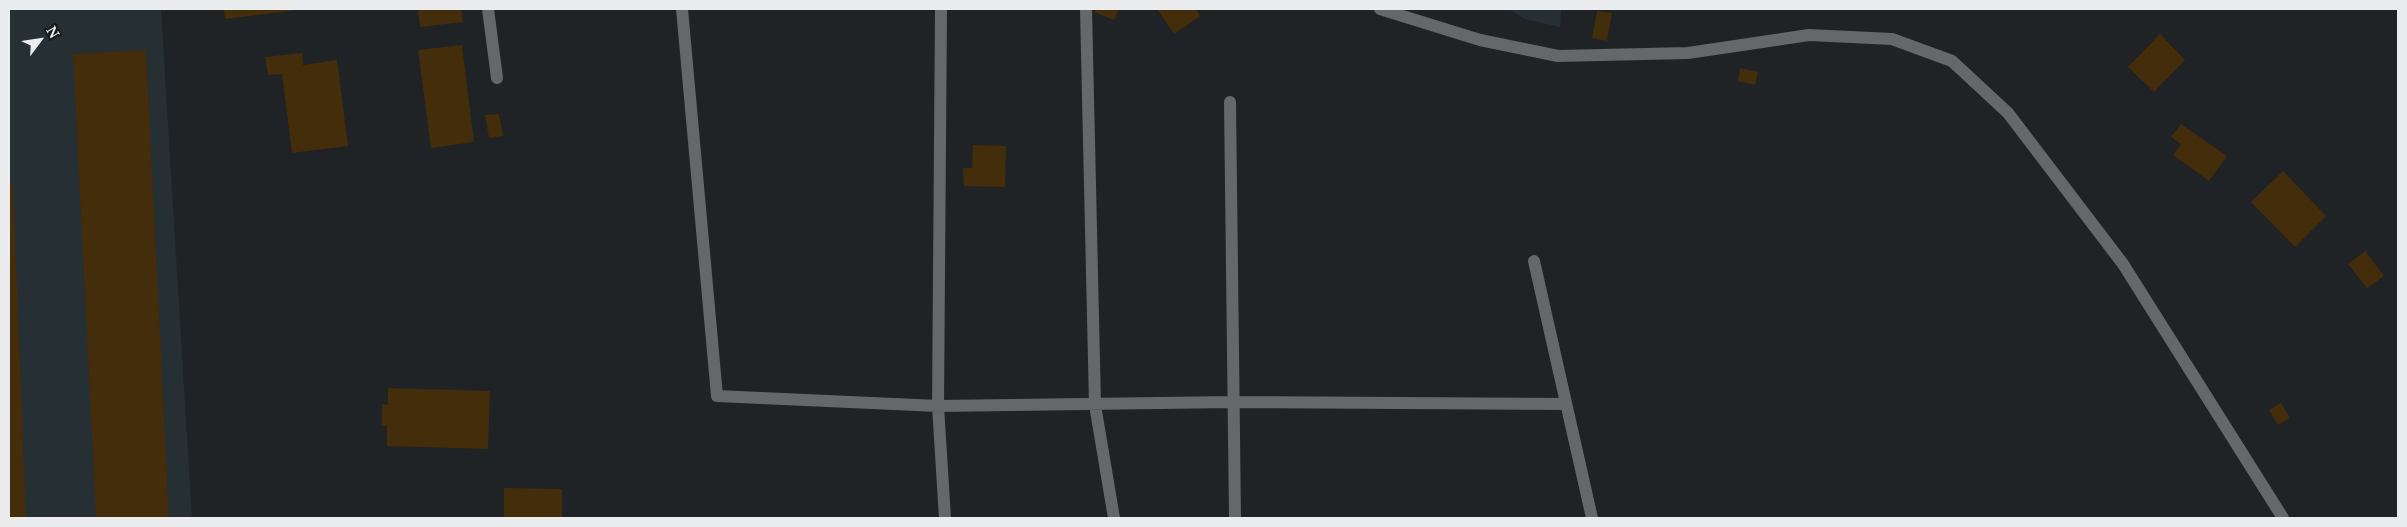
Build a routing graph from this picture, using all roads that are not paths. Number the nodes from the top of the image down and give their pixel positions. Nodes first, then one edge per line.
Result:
1 (488, 9) edge
2 (682, 9) edge
3 (941, 9) edge
4 (1086, 9) edge
5 (1380, 9) edge
6 (497, 78) dead end
7 (1230, 102) dead end
8 (1534, 261) dead end
9 (1234, 402) junction
10 (1566, 404) junction
11 (1095, 405) junction
12 (938, 406) junction
13 (945, 518) edge
14 (1114, 518) edge
15 (1235, 518) edge
16 (1592, 518) edge
17 (2283, 518) edge

1 - 6 street
2 - 12 street
3 - 12 street
4 - 11 street
5 - 17 street
7 - 9 street
8 - 10 street
9 - 10 street
9 - 11 street
9 - 15 street
10 - 16 street
11 - 12 street
11 - 14 street
12 - 13 street

